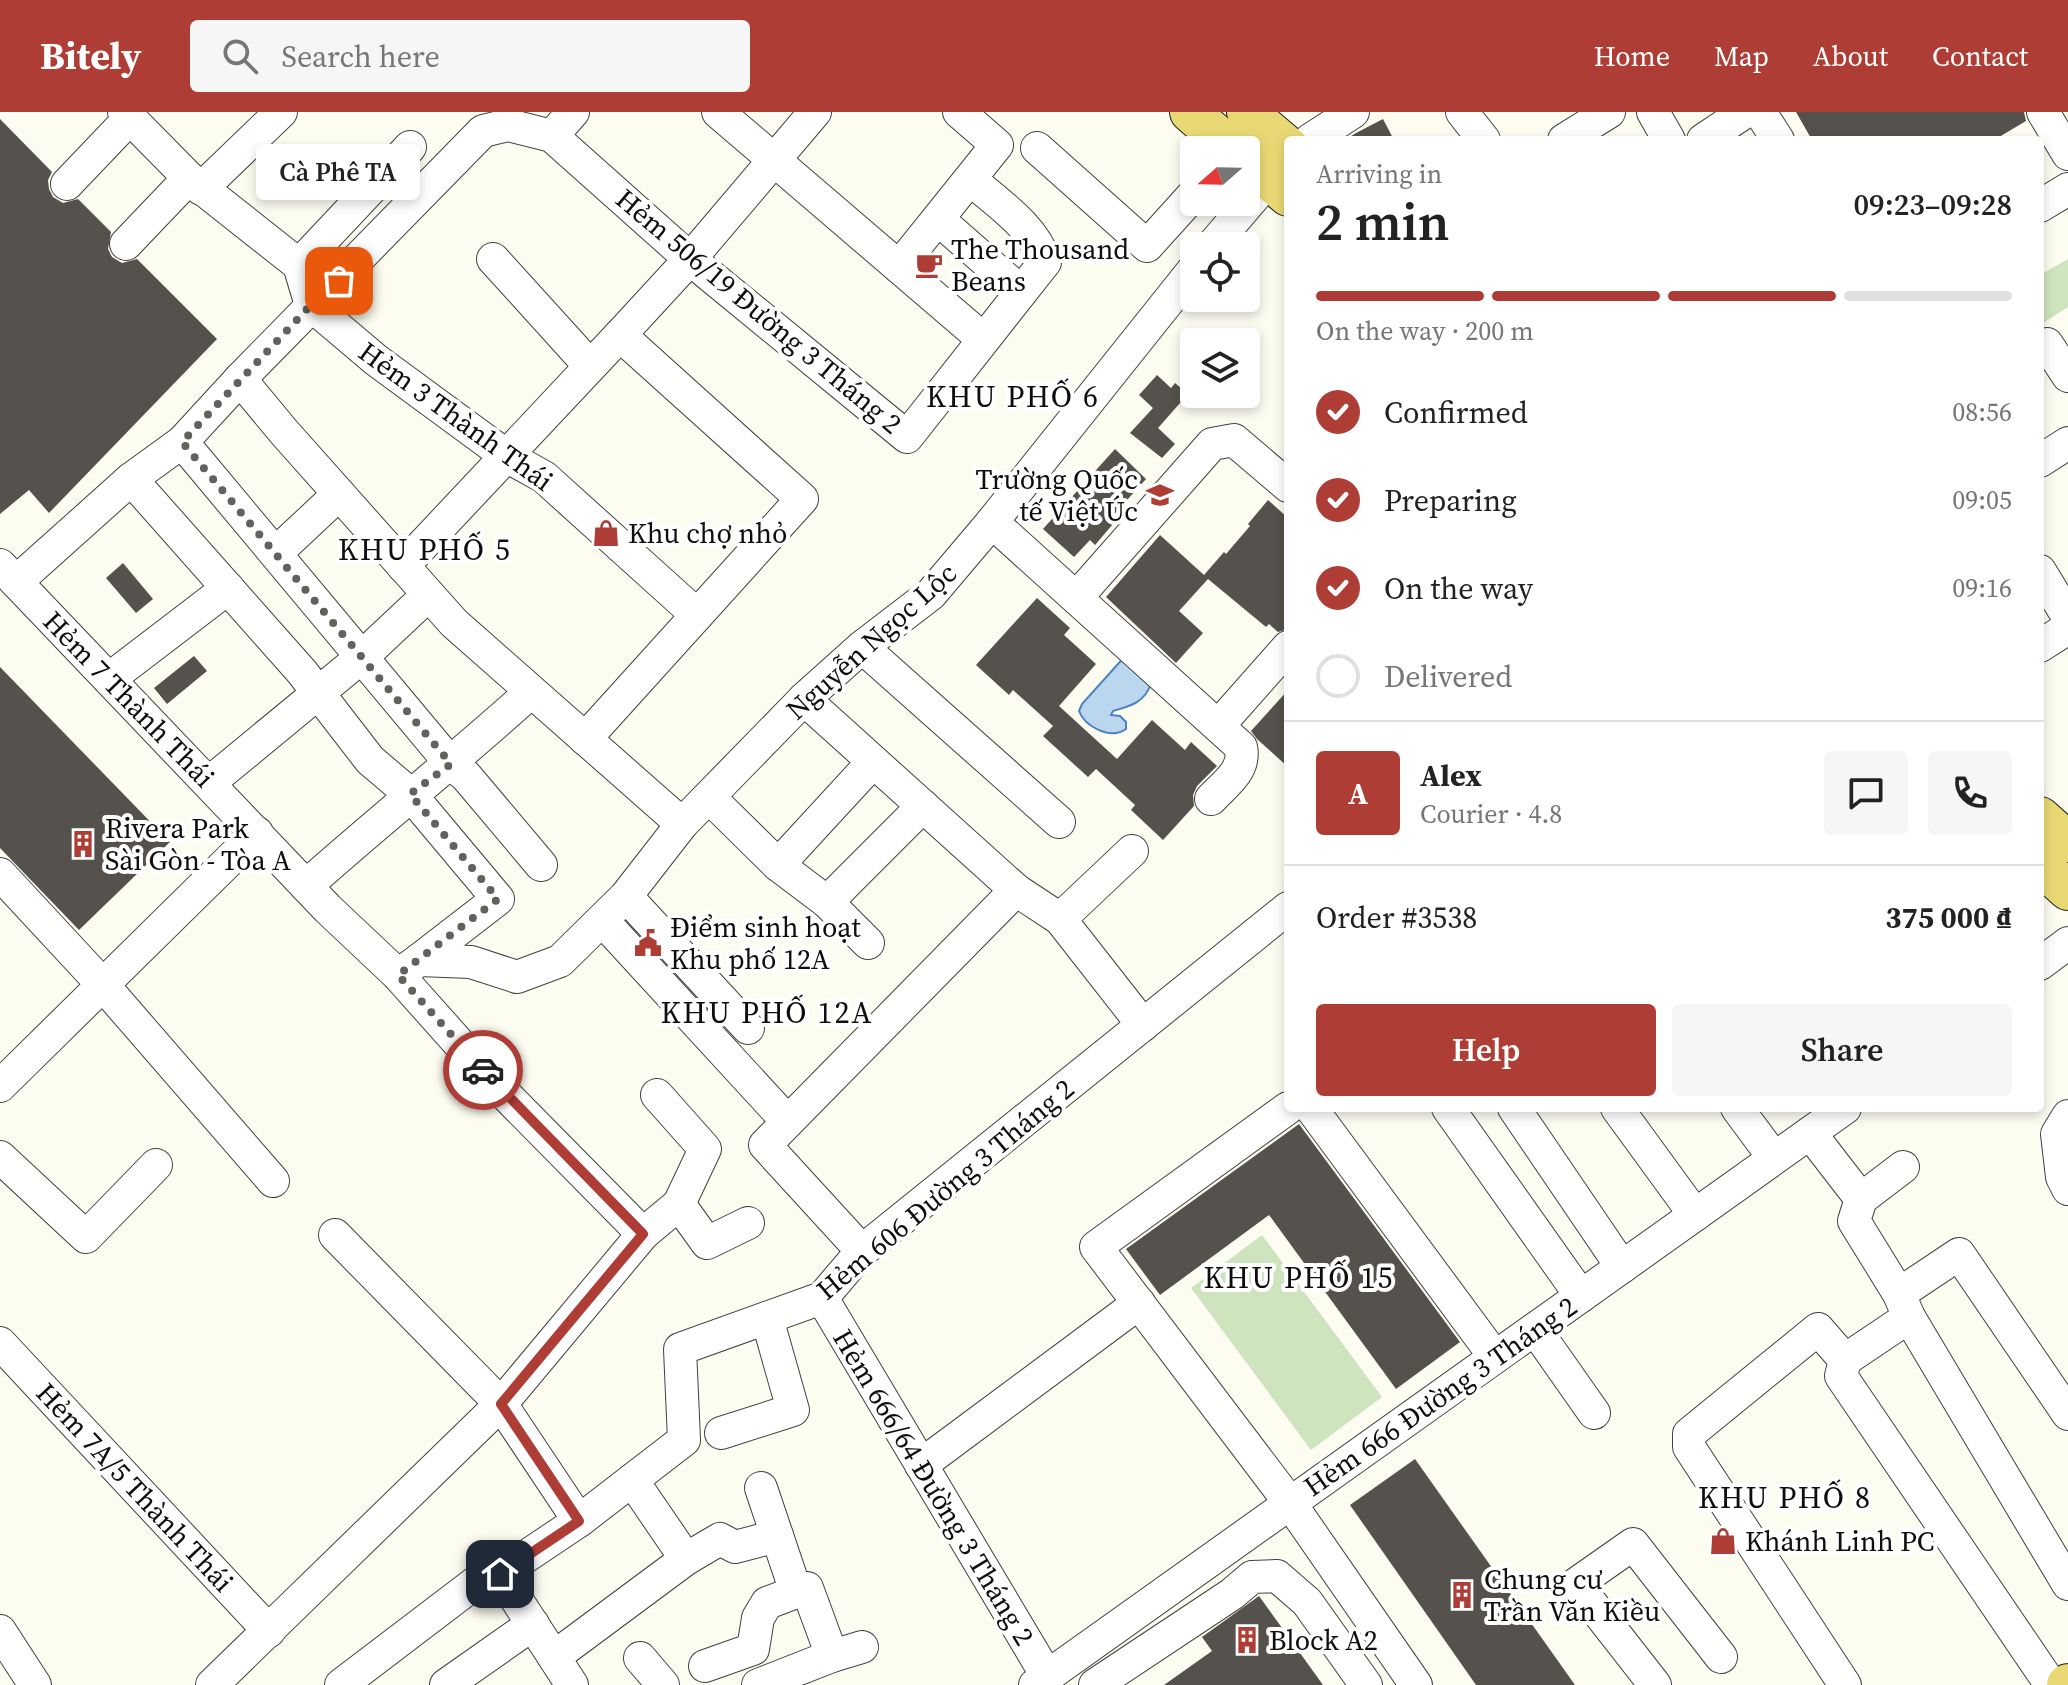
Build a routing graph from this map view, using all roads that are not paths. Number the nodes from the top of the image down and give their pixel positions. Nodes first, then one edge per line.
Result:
1 (281, 112) edge
2 (718, 112) edge
3 (815, 112) edge
4 (959, 112) edge
5 (1190, 112) edge
6 (1247, 112) edge
7 (1353, 112) edge
8 (1462, 112) edge
9 (1609, 112) edge
10 (1653, 112) edge
11 (1745, 112) edge
12 (1760, 112) edge
13 (2043, 112) edge
14 (127, 115) edge
15 (563, 124) edge
16 (1569, 132) edge
17 (1218, 136) edge
18 (1316, 136) edge
19 (1481, 136) edge
20 (1667, 136) edge
21 (1709, 136) edge
22 (1775, 136) edge
23 (410, 147) dead end
24 (1037, 148) dead end
25 (2068, 154) edge
26 (773, 161) junction
27 (1276, 168) edge
28 (970, 179) junction
29 (67, 184) dead end
30 (195, 184) junction
31 (2068, 189) edge
32 (2044, 204) edge
33 (1180, 209) edge
34 (938, 219) junction
35 (1223, 232) edge
36 (126, 244) dead end
37 (493, 259) dead end
38 (690, 259) junction
39 (299, 265) junction
40 (899, 267) junction
41 (1180, 287) edge
42 (1021, 292) junction
43 (311, 305) junction
44 (620, 335) junction
45 (983, 339) junction
46 (2052, 341) edge
47 (590, 366) junction
48 (2068, 376) edge
49 (240, 379) junction
50 (182, 442) junction
51 (2068, 443) edge
52 (508, 457) junction
53 (2044, 458) edge
54 (131, 479) junction
55 (1284, 483) edge
56 (339, 494) junction
57 (992, 522) junction
58 (276, 553) junction
59 (403, 566) junction
60 (4, 570) edge
61 (2044, 578) edge
62 (228, 588) junction
63 (428, 595) junction
64 (1077, 597) junction
65 (697, 615) junction
66 (2068, 617) edge
67 (2068, 628) edge
68 (2044, 643) edge
69 (862, 647) junction
70 (1284, 652) edge
71 (363, 656) junction
72 (109, 679) junction
73 (531, 692) junction
74 (318, 693) junction
75 (804, 699) junction
76 (1219, 725) junction
77 (585, 739) junction
78 (872, 763) junction
79 (451, 764) junction
80 (209, 783) junction
81 (410, 794) junction
82 (709, 797) junction
83 (1211, 799) dead end
84 (923, 806) junction
85 (2044, 821) edge
86 (1059, 822) dead end
87 (682, 824) junction
88 (257, 833) junction
89 (2068, 842) edge
90 (1132, 851) dead end
91 (541, 865) dead end
92 (778, 865) junction
93 (2044, 869) edge
94 (0, 874) edge
95 (306, 886) junction
96 (1016, 890) junction
97 (2068, 890) edge
98 (626, 896) junction
99 (827, 902) junction
100 (1284, 911) edge
101 (1060, 919) junction
102 (603, 921) junction
103 (868, 943) dead end
104 (2068, 943) edge
105 (2044, 961) edge
106 (409, 968) junction
107 (103, 985) junction
108 (1143, 1025) junction
109 (748, 1028) dead end
110 (0, 1086) edge
111 (657, 1095) dead end
112 (1284, 1111) edge
113 (1314, 1112) edge
114 (1451, 1112) edge
115 (1517, 1112) edge
116 (1620, 1112) edge
117 (1740, 1112) edge
118 (1836, 1112) edge
119 (2068, 1116) edge
120 (787, 1121) junction
121 (1810, 1133) junction
122 (0, 1157) edge
123 (1774, 1158) junction
124 (156, 1165) dead end
125 (1903, 1167) dead end
126 (273, 1181) dead end
127 (2068, 1189) edge
128 (1861, 1199) junction
129 (679, 1204) junction
130 (1695, 1215) junction
131 (748, 1223) dead end
132 (643, 1234) junction
133 (335, 1235) dead end
134 (862, 1251) junction
135 (1622, 1267) junction
136 (1581, 1296) junction
137 (822, 1298) junction
138 (1139, 1303) junction
139 (1904, 1305) junction
140 (767, 1318) junction
141 (1535, 1329) junction
142 (0, 1343) edge
143 (1495, 1357) junction
144 (1845, 1360) junction
145 (501, 1404) junction
146 (1594, 1413) dead end
147 (2068, 1414) edge
148 (721, 1433) dead end
149 (921, 1465) junction
150 (632, 1480) junction
151 (761, 1488) dead end
152 (1290, 1503) junction
153 (579, 1521) junction
154 (777, 1536) junction
155 (686, 1559) junction
156 (2062, 1562) edge
157 (500, 1574) junction
158 (796, 1592) junction
159 (533, 1624) junction
160 (0, 1631) edge
161 (269, 1631) junction
162 (1387, 1643) junction
163 (554, 1657) junction
164 (1721, 1657) dead end
165 (640, 1658) dead end
166 (705, 1666) dead end
167 (1360, 1676) edge
168 (1041, 1681) edge
169 (771, 1683) edge
170 (35, 1685) edge
171 (212, 1685) edge
172 (341, 1685) edge
173 (446, 1685) edge
174 (572, 1685) edge
175 (663, 1685) edge
176 (1095, 1685) edge
177 (1416, 1685) edge
178 (1655, 1685) edge
179 (1845, 1685) edge
180 (2051, 1685) edge

1 - 30 street
2 - 26 street
3 - 26 street
4 - 28 street
5 - 17 main road
6 - 27 main road
7 - 18 street
8 - 19 street
9 - 16 street
10 - 20 street
11 - 21 street
12 - 22 street
13 - 25 street
14 - 29 street
14 - 30 street
15 - 38 street, Hẻm 506/19 Đường 3 Tháng 2
15 - 43 street
23 - 39 street
24 - 33 street
26 - 38 street
26 - 40 street
27 - 35 street
28 - 34 street
28 - 42 street, Hẻm 506/19 Đường 3 Tháng 2
30 - 36 street
30 - 39 street
31 - 32 street
34 - 40 street
34 - 42 street
37 - 47 street
38 - 44 street
38 - 45 street, Hẻm 506/19 Đường 3 Tháng 2
39 - 43 street
40 - 45 street
41 - 57 street, Nguyễn Ngọc Lộc
42 - 45 street, Hẻm 506/19 Đường 3 Tháng 2
43 - 49 street
43 - 52 street, Hẻm 3 Thành Thái
44 - 47 street
44 - 65 street
46 - 48 street
47 - 52 street
49 - 50 street
49 - 56 street
50 - 54 street
50 - 58 street
51 - 53 street
52 - 59 street
52 - 65 street, Hẻm 3 Thành Thái
54 - 60 street
54 - 62 street
55 - 64 street
56 - 58 street
56 - 59 street
57 - 64 street
57 - 69 street, Nguyễn Ngọc Lộc
58 - 71 street
59 - 63 street
60 - 72 street, Hẻm 7 Thành Thái
61 - 66 street
62 - 72 street
62 - 74 street
63 - 71 street
63 - 73 street
64 - 76 street
65 - 77 street
67 - 68 street
69 - 75 street, Nguyễn Ngọc Lộc
69 - 86 street
70 - 76 street
71 - 74 street
71 - 79 street
72 - 80 street, Hẻm 7 Thành Thái
73 - 77 street
73 - 79 street
74 - 80 street
74 - 81 street
75 - 78 street
75 - 82 street, Nguyễn Ngọc Lộc
76 - 83 street
77 - 87 street
78 - 84 street
78 - 92 street
79 - 81 street
79 - 91 street
80 - 88 street, Hẻm 7 Thành Thái
81 - 95 street
81 - 106 street
82 - 87 street, Nguyễn Ngọc Lộc
82 - 92 street
84 - 96 street
84 - 99 street
85 - 89 main road
87 - 98 street, Nguyễn Ngọc Lộc
88 - 95 street, Hẻm 7 Thành Thái
88 - 107 street
90 - 101 street
92 - 99 street
93 - 97 main road
94 - 107 street
95 - 106 street, Hẻm 7 Thành Thái
96 - 101 street
96 - 120 street
98 - 102 street, Nguyễn Ngọc Lộc
98 - 109 street
99 - 103 street
100 - 108 street, Hẻm 606 Đường 3 Tháng 2
101 - 108 street
102 - 106 street, Nguyễn Ngọc Lộc
102 - 120 street
104 - 105 street
106 - 132 street, Hẻm 7 Thành Thái
107 - 110 street
107 - 126 street
108 - 134 street, Hẻm 606 Đường 3 Tháng 2
111 - 129 street
112 - 138 street
113 - 143 street
114 - 136 street
115 - 135 street
116 - 130 street
117 - 123 street
118 - 121 street, Hẻm 666 Đường 3 Tháng 2
119 - 127 street
120 - 134 street
121 - 123 street, Hẻm 666 Đường 3 Tháng 2
121 - 128 street
122 - 124 street
123 - 130 street, Hẻm 666 Đường 3 Tháng 2
125 - 128 street
128 - 139 street
129 - 131 street
129 - 132 street
130 - 135 street, Hẻm 666 Đường 3 Tháng 2
132 - 145 street
133 - 145 street
134 - 137 street, Hẻm 606 Đường 3 Tháng 2
135 - 136 street, Hẻm 666 Đường 3 Tháng 2
136 - 141 street, Hẻm 666 Đường 3 Tháng 2
137 - 140 street, Hẻm 606 Đường 3 Tháng 2
137 - 149 street, Hẻm 666/64 Đường 3 Tháng 2
138 - 149 street
138 - 152 street
139 - 144 street
139 - 147 street
139 - 156 street
140 - 148 street
140 - 150 street, Hẻm 606 Đường 3 Tháng 2
141 - 143 street, Hẻm 666 Đường 3 Tháng 2
141 - 146 street
142 - 161 street, Hẻm 7A/5 Thành Thái
143 - 152 street, Hẻm 666 Đường 3 Tháng 2
144 - 179 street
144 - 180 street
145 - 153 street
145 - 161 street
149 - 168 street, Hẻm 666/64 Đường 3 Tháng 2
150 - 153 street, Hẻm 606 Đường 3 Tháng 2
150 - 155 street
151 - 154 street
152 - 162 street
152 - 168 street, Hẻm 666 Đường 3 Tháng 2
153 - 157 street, Hẻm 606 Đường 3 Tháng 2
154 - 155 street
154 - 158 street
155 - 163 street
157 - 159 street
157 - 172 street, Hẻm 606 Đường 3 Tháng 2
158 - 166 street
158 - 169 street
159 - 163 street
159 - 173 street
160 - 170 street
161 - 171 street
162 - 167 street
162 - 177 street
163 - 174 street
164 - 178 street
165 - 175 street
167 - 176 street

